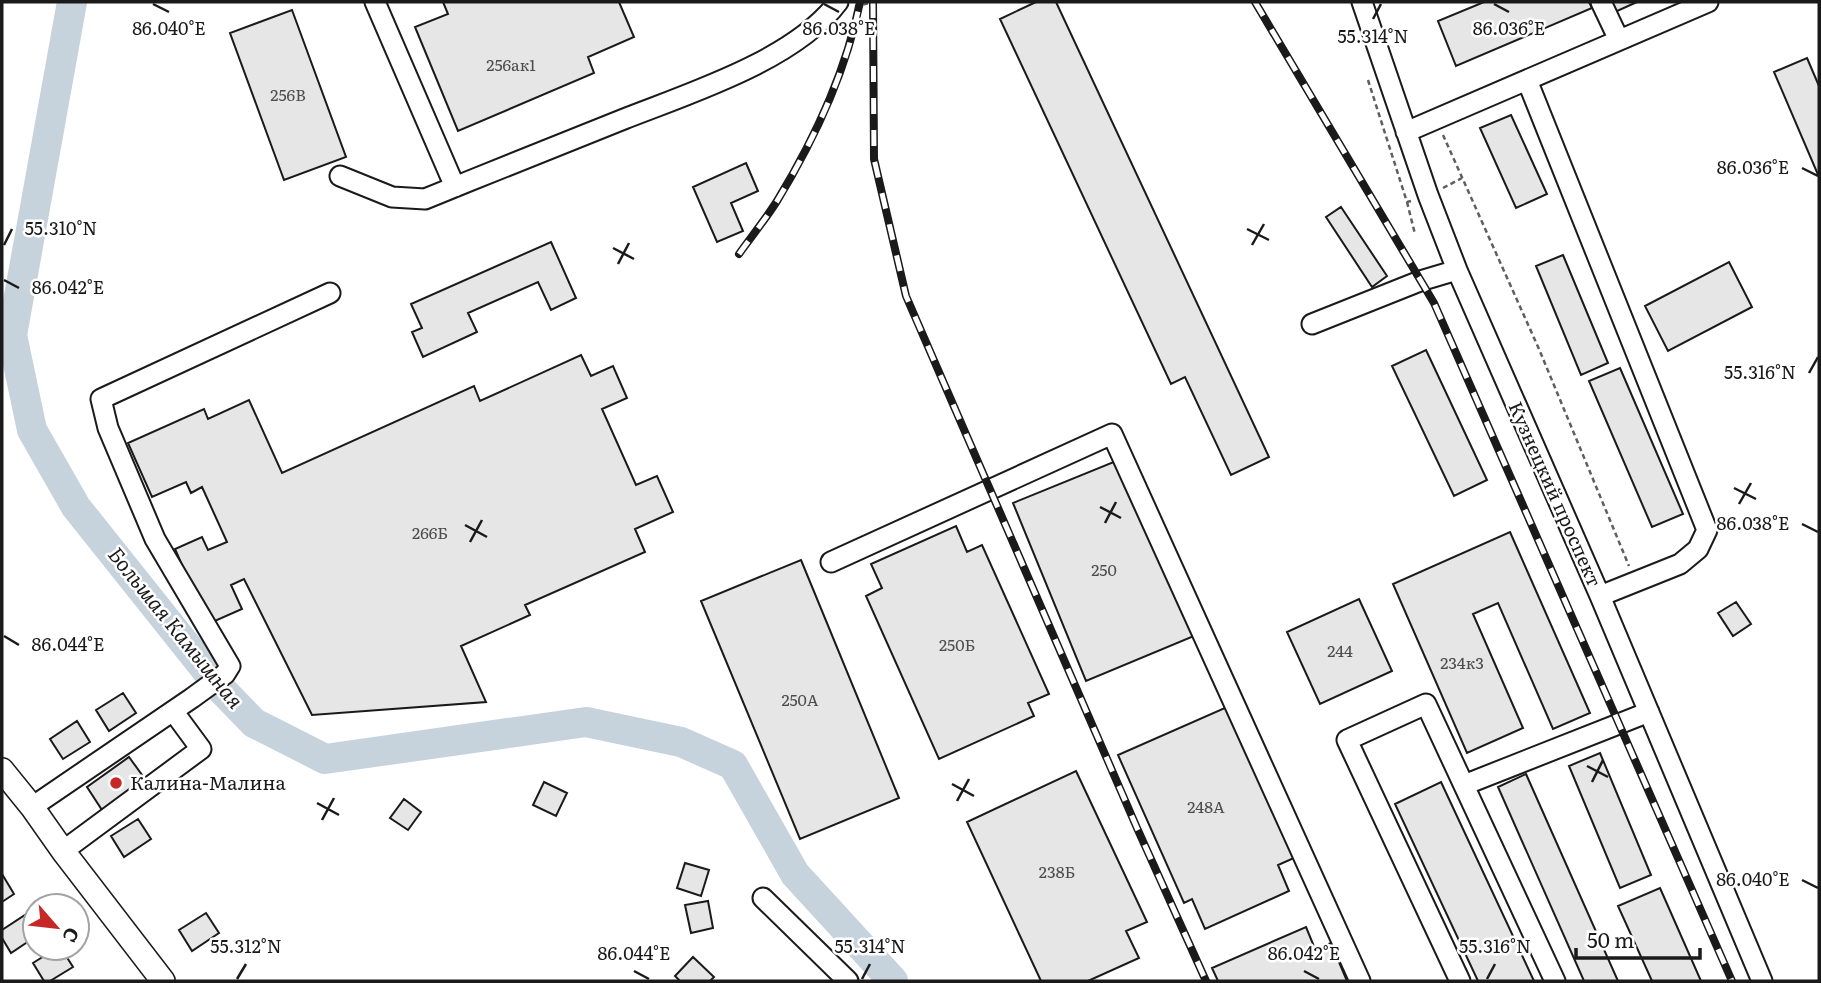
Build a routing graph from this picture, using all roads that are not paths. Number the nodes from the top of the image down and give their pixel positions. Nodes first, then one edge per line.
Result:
1 (375, 2) edge
2 (838, 2) edge
3 (1362, 2) edge
4 (1601, 2) edge
5 (1708, 2) edge
6 (1619, 40) junction
7 (1527, 80) junction
8 (1406, 132) junction
9 (340, 176) dead end
10 (455, 187) junction
11 (1457, 270) junction
12 (330, 293) dead end
13 (1312, 324) dead end
14 (831, 562) dead end
15 (1600, 596) junction
16 (173, 710) junction
17 (1649, 712) junction
18 (2, 770) edge
19 (1464, 785) junction
20 (32, 807) junction
21 (63, 851) junction
22 (763, 898) dead end
23 (163, 981) edge
24 (848, 981) edge
25 (1360, 981) edge
26 (1460, 981) edge
27 (1555, 981) edge
28 (1762, 981) edge

1 - 10 street
2 - 10 street
3 - 8 street, Кузнецкий проспект
4 - 6 street
5 - 6 street
6 - 7 street
7 - 8 street
7 - 15 street
8 - 11 street, Кузнецкий проспект
9 - 10 street
11 - 13 street
11 - 15 street, Кузнецкий проспект
12 - 16 street
14 - 25 street
15 - 17 street, Кузнецкий проспект
16 - 20 street
16 - 21 street
17 - 19 street
17 - 28 street, Кузнецкий проспект
18 - 20 main road
19 - 26 street
19 - 27 street
20 - 21 main road
21 - 23 main road
22 - 24 street

